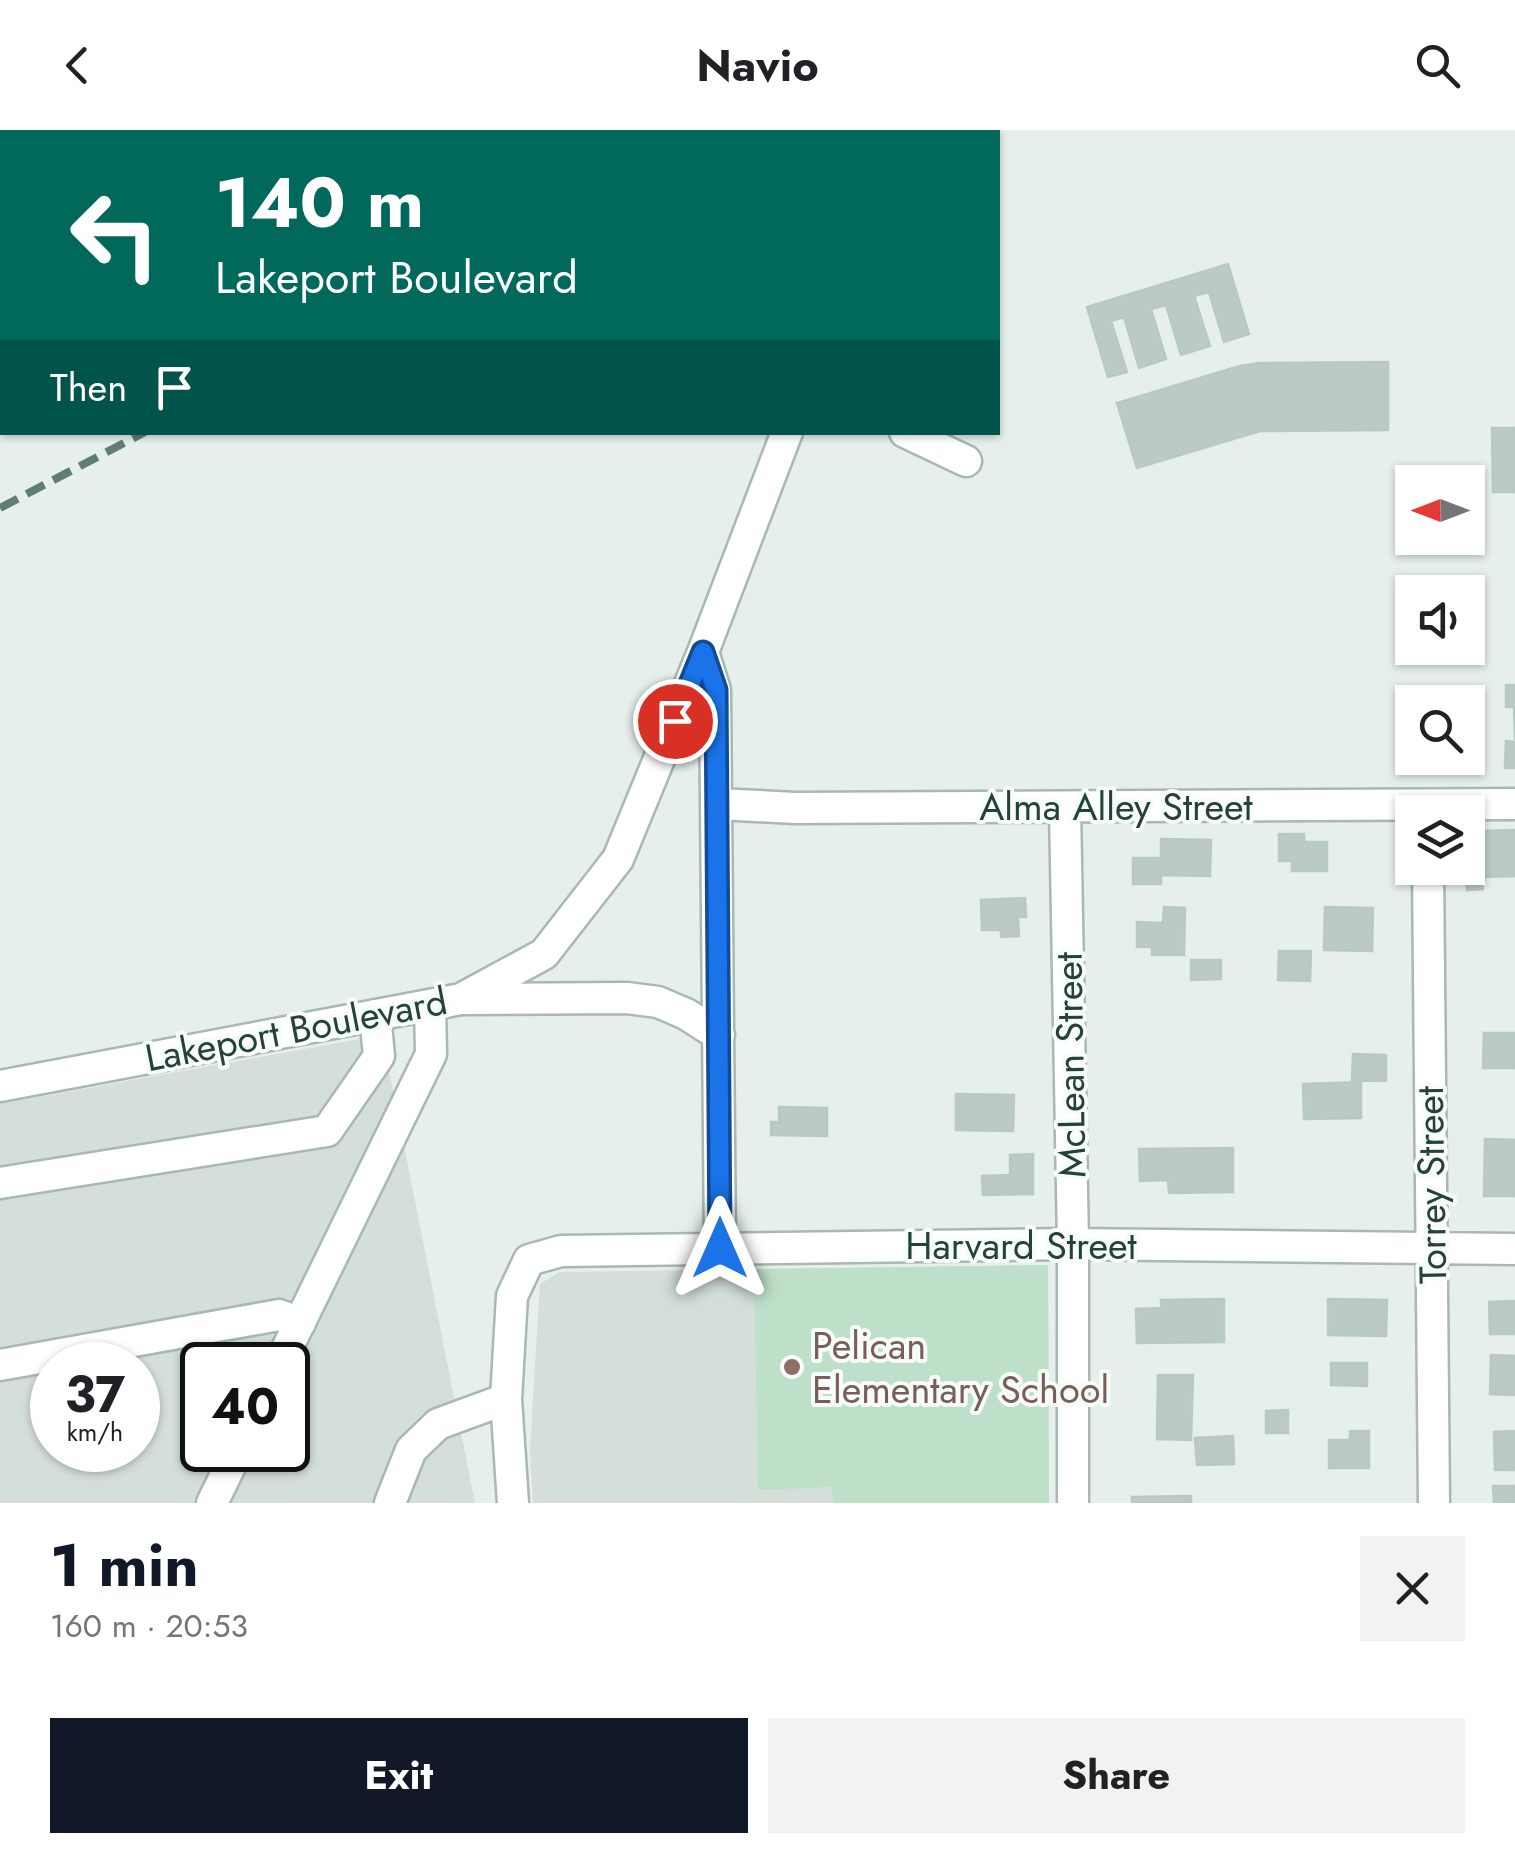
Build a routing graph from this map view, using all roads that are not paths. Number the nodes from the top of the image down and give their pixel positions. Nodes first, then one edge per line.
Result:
1 (786, 435) edge
2 (911, 435) edge
3 (966, 461) dead end
4 (703, 652) junction
5 (718, 804) junction
6 (1515, 804) edge
7 (1485, 806) edge
8 (1066, 808) junction
9 (1395, 809) edge
10 (1428, 885) edge
11 (461, 999) junction
12 (430, 1005) junction
13 (375, 1015) junction
14 (719, 1035) junction
15 (0, 1086) edge
16 (0, 1183) edge
17 (1073, 1244) junction
18 (720, 1248) junction
19 (1432, 1248) junction
20 (1515, 1249) edge
21 (300, 1323) junction
22 (291, 1342) edge
23 (0, 1365) edge
24 (506, 1399) junction
25 (227, 1472) edge
26 (212, 1503) edge
27 (390, 1503) edge
28 (514, 1503) edge
29 (1074, 1503) edge
30 (1434, 1503) edge

1 - 4 street, Lakeport Boulevard
2 - 3 street
4 - 5 street
4 - 11 street, Lakeport Boulevard
5 - 8 street, Alma Alley Street
5 - 14 street
6 - 7 street, Alma Alley Street
8 - 9 street, Alma Alley Street
8 - 17 street, McLean Street
10 - 19 street, Torrey Street
11 - 12 street, Lakeport Boulevard
11 - 14 street
12 - 13 street, Lakeport Boulevard
12 - 21 street
13 - 15 street, Lakeport Boulevard
13 - 16 street
14 - 18 street
17 - 18 street, Harvard Street
17 - 19 street, Harvard Street
17 - 29 street, McLean Street
18 - 24 street, Harvard Street
19 - 20 street, Harvard Street
19 - 30 street, Torrey Street
21 - 22 street
21 - 23 street
24 - 27 street
24 - 28 street
25 - 26 street

